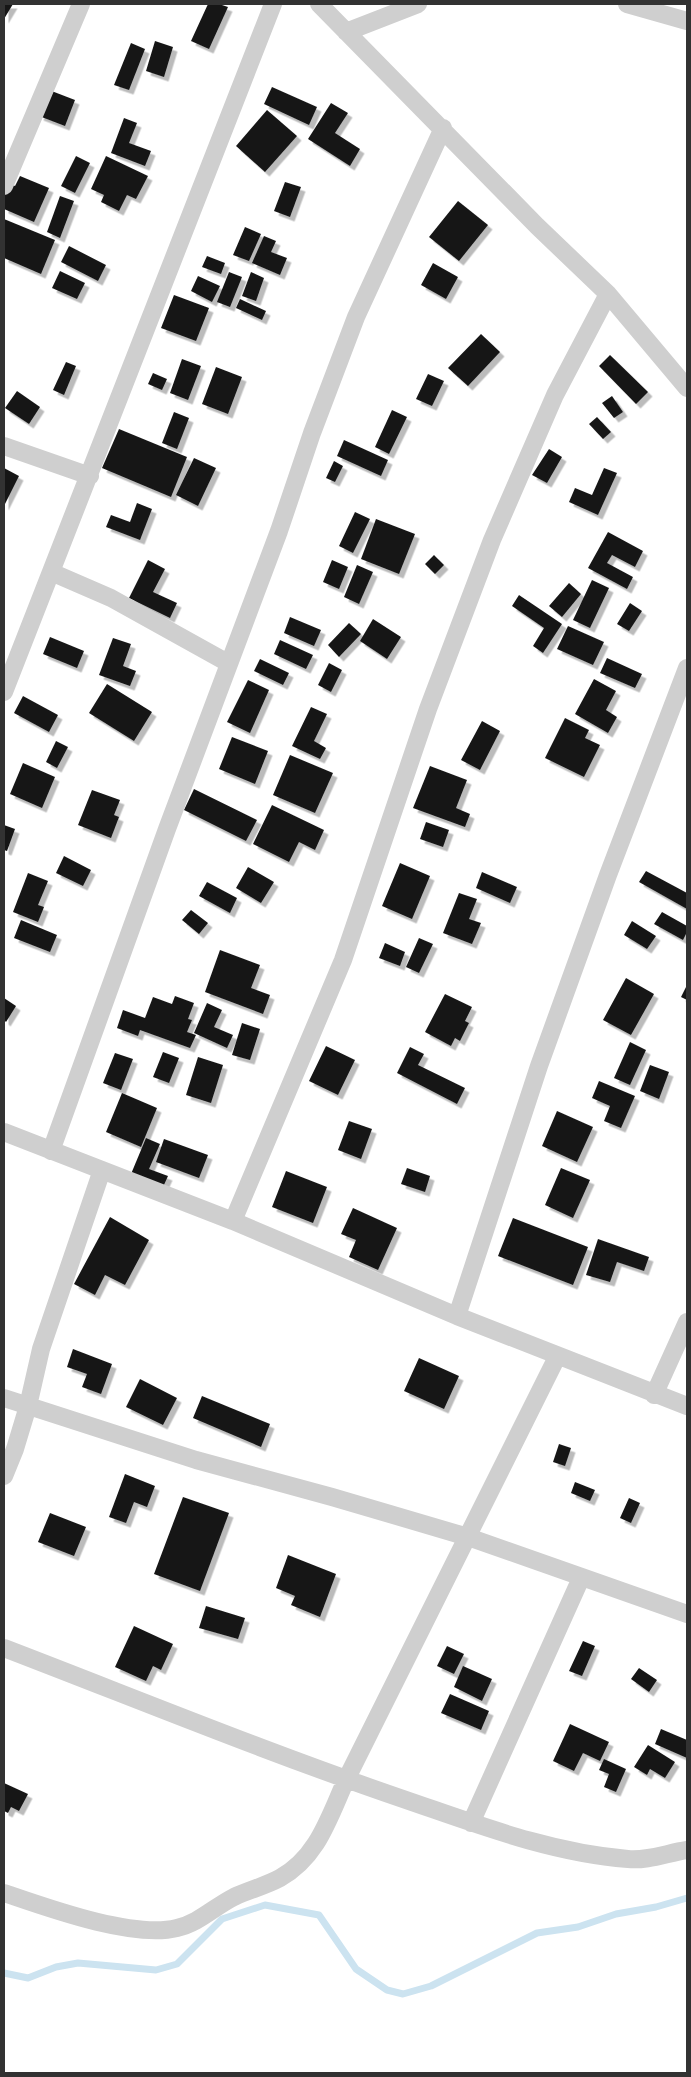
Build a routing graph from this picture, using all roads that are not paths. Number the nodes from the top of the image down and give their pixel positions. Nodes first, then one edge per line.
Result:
1 (81, 4) edge
2 (272, 4) edge
3 (319, 4) edge
4 (418, 4) edge
5 (627, 4) edge
6 (687, 21) edge
7 (346, 32) junction
8 (442, 128) junction
9 (4, 186) edge
10 (608, 294) junction
11 (687, 388) edge
12 (4, 446) edge
13 (90, 476) junction
14 (51, 572) junction
15 (228, 663) junction
16 (687, 668) edge
17 (4, 692) edge
18 (4, 1132) edge
19 (51, 1151) junction
20 (102, 1170) junction
21 (234, 1221) junction
22 (457, 1316) junction
23 (687, 1322) edge
24 (556, 1356) junction
25 (654, 1395) junction
26 (4, 1398) edge
27 (28, 1406) junction
28 (687, 1406) edge
29 (4, 1476) edge
30 (468, 1537) junction
31 (581, 1578) junction
32 (687, 1614) edge
33 (4, 1648) edge
34 (346, 1780) junction
35 (472, 1823) junction
36 (687, 1850) edge
37 (4, 1893) edge

1 - 9 street
2 - 13 street
3 - 7 street
4 - 7 street
5 - 6 street
7 - 8 street
8 - 10 street
8 - 15 street
10 - 11 street
10 - 21 street
12 - 13 street
13 - 14 street
14 - 15 street
14 - 17 street
15 - 19 street
16 - 22 street
18 - 19 street
19 - 20 street
20 - 21 street
20 - 27 street
21 - 22 street
22 - 24 street
23 - 25 street
24 - 25 street
24 - 30 street
25 - 28 street
26 - 27 street
27 - 29 street
27 - 30 street
30 - 31 street
30 - 34 street
31 - 32 street
31 - 35 street
33 - 34 street
34 - 35 street
34 - 37 street
35 - 36 street

